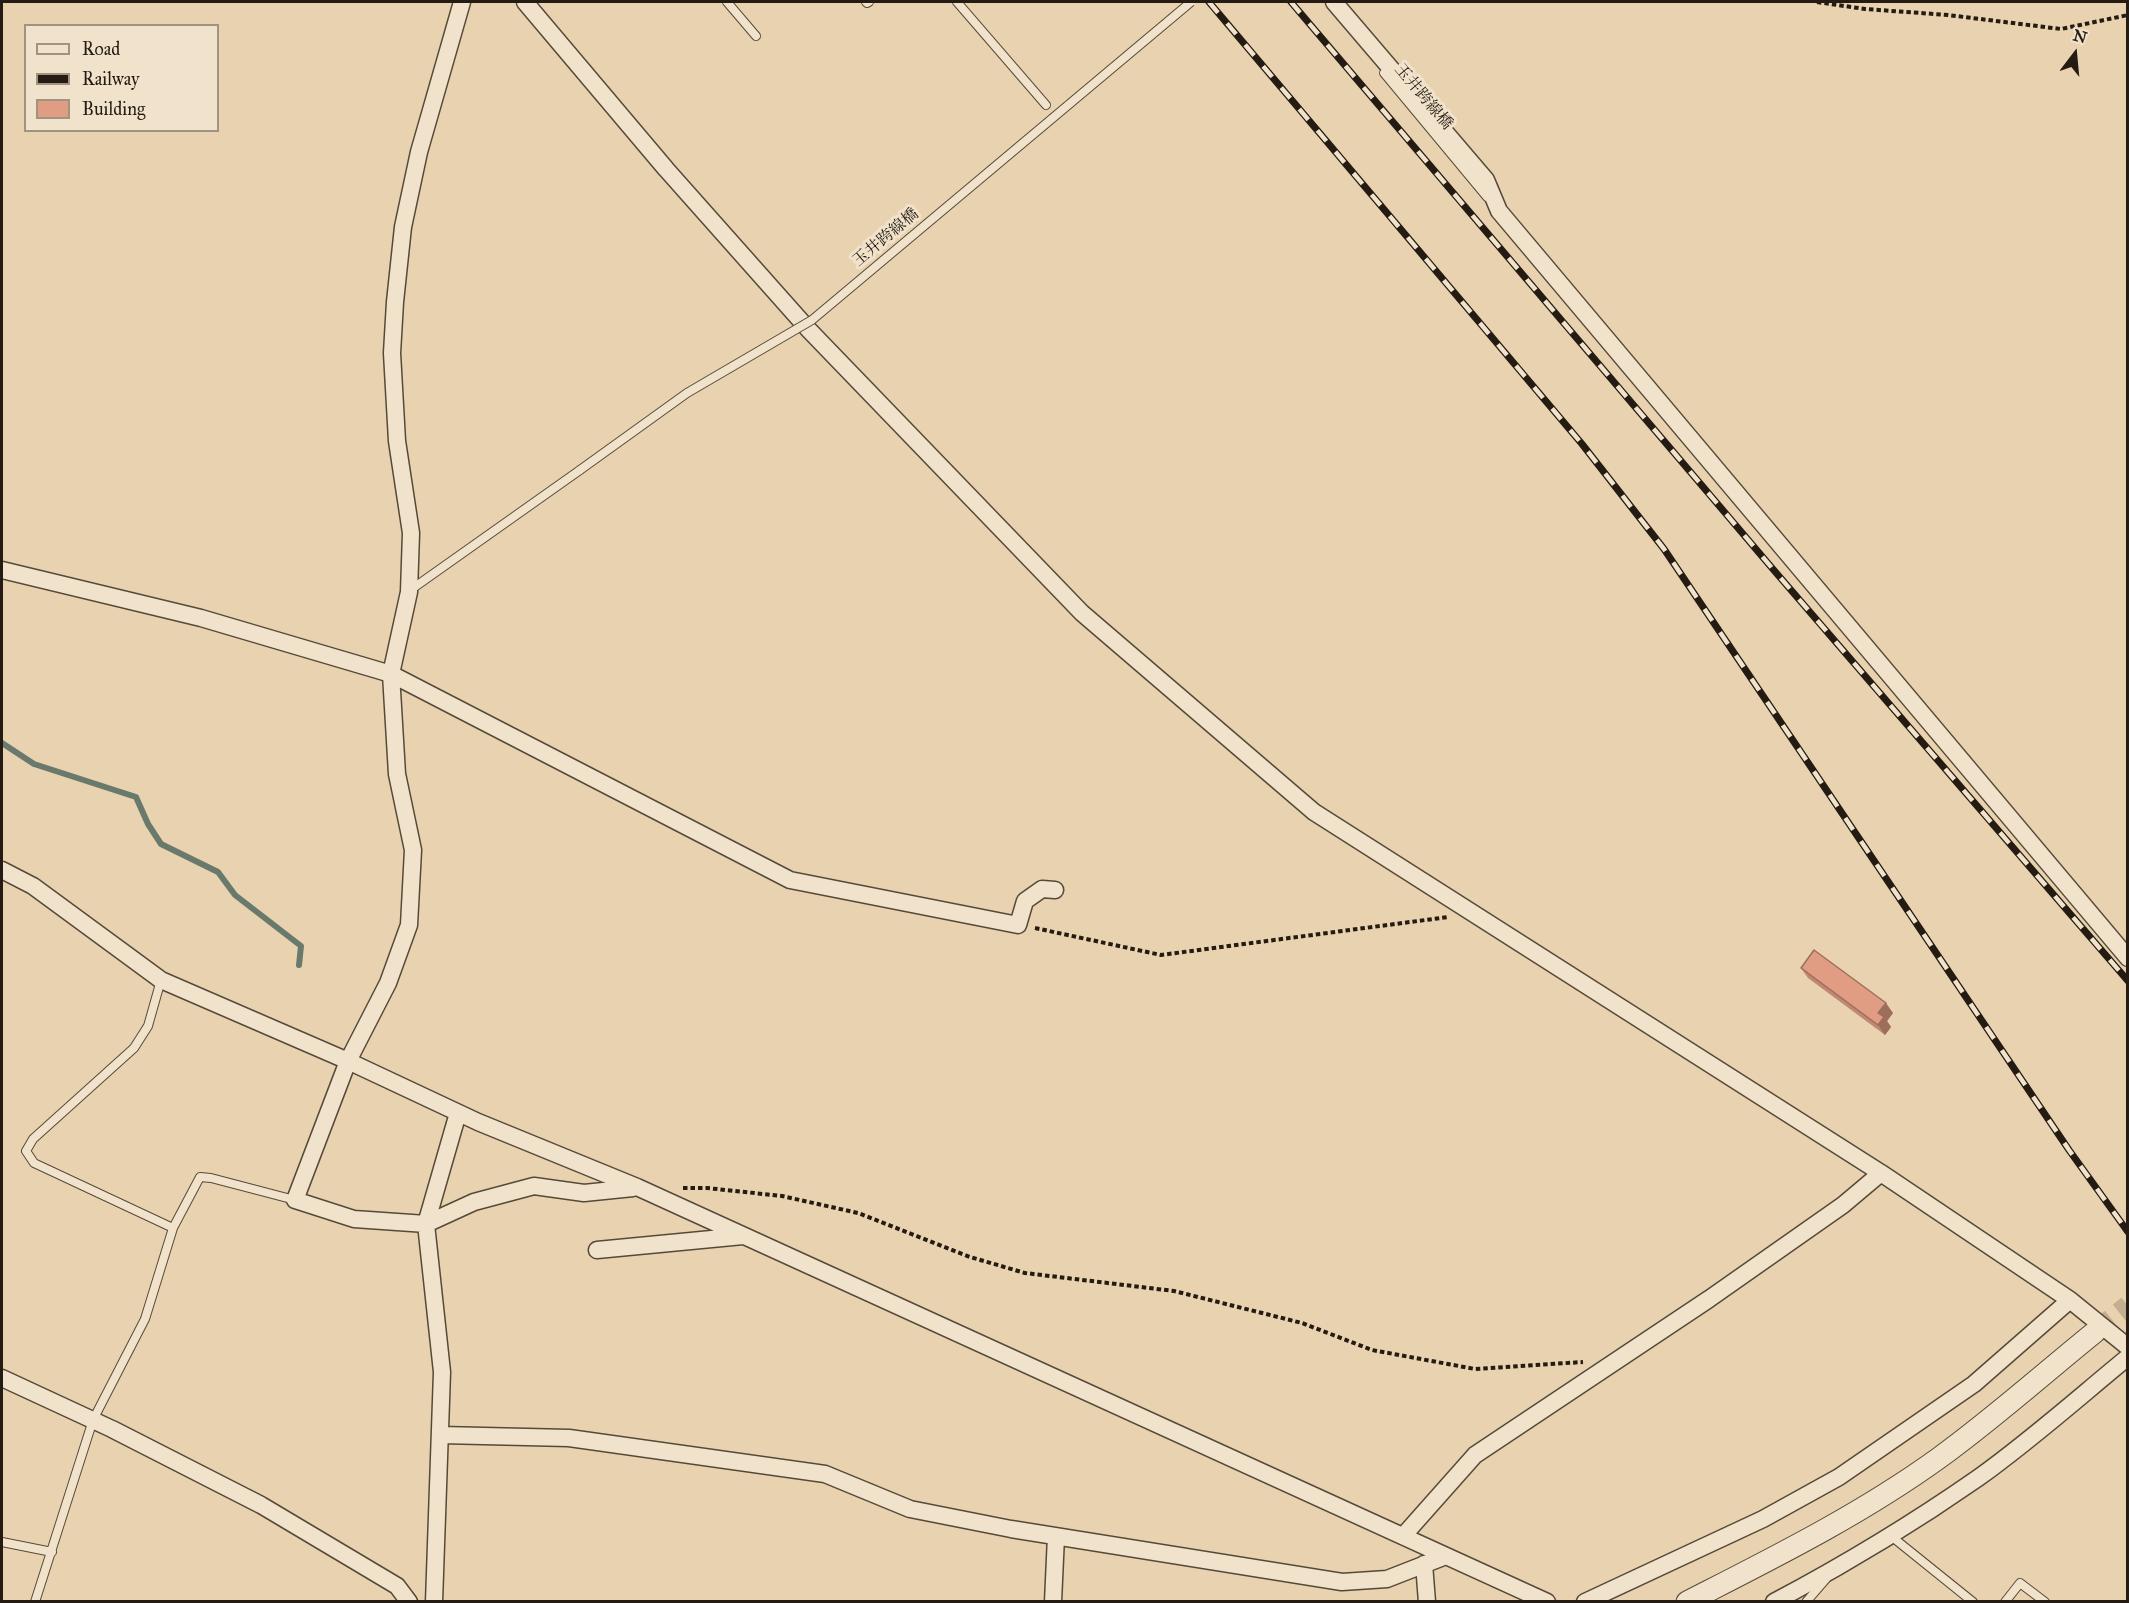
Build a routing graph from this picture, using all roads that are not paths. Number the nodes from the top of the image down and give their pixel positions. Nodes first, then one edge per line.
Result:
1 (462, 2) edge
2 (525, 2) edge
3 (727, 2) edge
4 (957, 2) edge
5 (1191, 2) edge
6 (1324, 2) edge
7 (1335, 2) edge
8 (756, 36) dead end
9 (1046, 105) dead end
10 (1499, 211) junction
11 (2, 570) edge
12 (409, 592) junction
13 (391, 674) junction
14 (2, 870) edge
15 (1054, 890) dead end
16 (2127, 958) edge
17 (161, 980) junction
18 (348, 1061) junction
19 (458, 1113) junction
20 (1881, 1173) junction
21 (637, 1187) junction
22 (295, 1200) junction
23 (426, 1224) junction
24 (173, 1228) junction
25 (743, 1236) junction
26 (597, 1250) dead end
27 (2070, 1300) junction
28 (2095, 1332) tunnel mouth
29 (2127, 1347) edge
30 (2127, 1357) edge
31 (2, 1378) edge
32 (93, 1420) junction
33 (441, 1435) junction
34 (1404, 1535) junction
35 (1056, 1536) junction
36 (1891, 1536) junction
37 (2, 1542) edge
38 (52, 1552) junction
39 (1446, 1556) junction
40 (1424, 1564) junction
41 (1834, 1570) junction
42 (35, 1602) edge
43 (409, 1602) edge
44 (434, 1602) edge
45 (1053, 1602) edge
46 (1427, 1602) edge
47 (1547, 1602) edge
48 (1585, 1602) edge
49 (1687, 1602) edge
50 (1774, 1602) edge
51 (1806, 1602) edge
52 (1973, 1602) edge
53 (2005, 1602) edge
54 (2045, 1602) edge

1 - 12 street
2 - 20 street
3 - 8 lane
4 - 9 lane
5 - 12 lane, 玉井跨線橋, bridge
6 - 10 lane, 玉井跨線橋
7 - 10 street
10 - 16 street
11 - 13 street
12 - 13 street
13 - 15 street
13 - 18 street
14 - 17 street
17 - 18 street
17 - 24 lane
18 - 19 street
18 - 22 street
19 - 21 street
19 - 23 street
20 - 27 street
20 - 34 street
21 - 23 street
21 - 25 street
22 - 23 street
22 - 24 lane
23 - 33 street
24 - 32 lane
25 - 26 street
25 - 34 street
27 - 29 street
27 - 48 street
28 - 49 street
30 - 36 street
31 - 32 street
32 - 38 lane
32 - 43 street
33 - 35 street
33 - 44 street
34 - 39 street
35 - 40 street
35 - 45 street
36 - 41 street
36 - 52 lane
37 - 38 lane
38 - 42 lane
39 - 40 street
39 - 47 street
40 - 46 street
41 - 50 street
41 - 51 lane
53 - 54 lane

